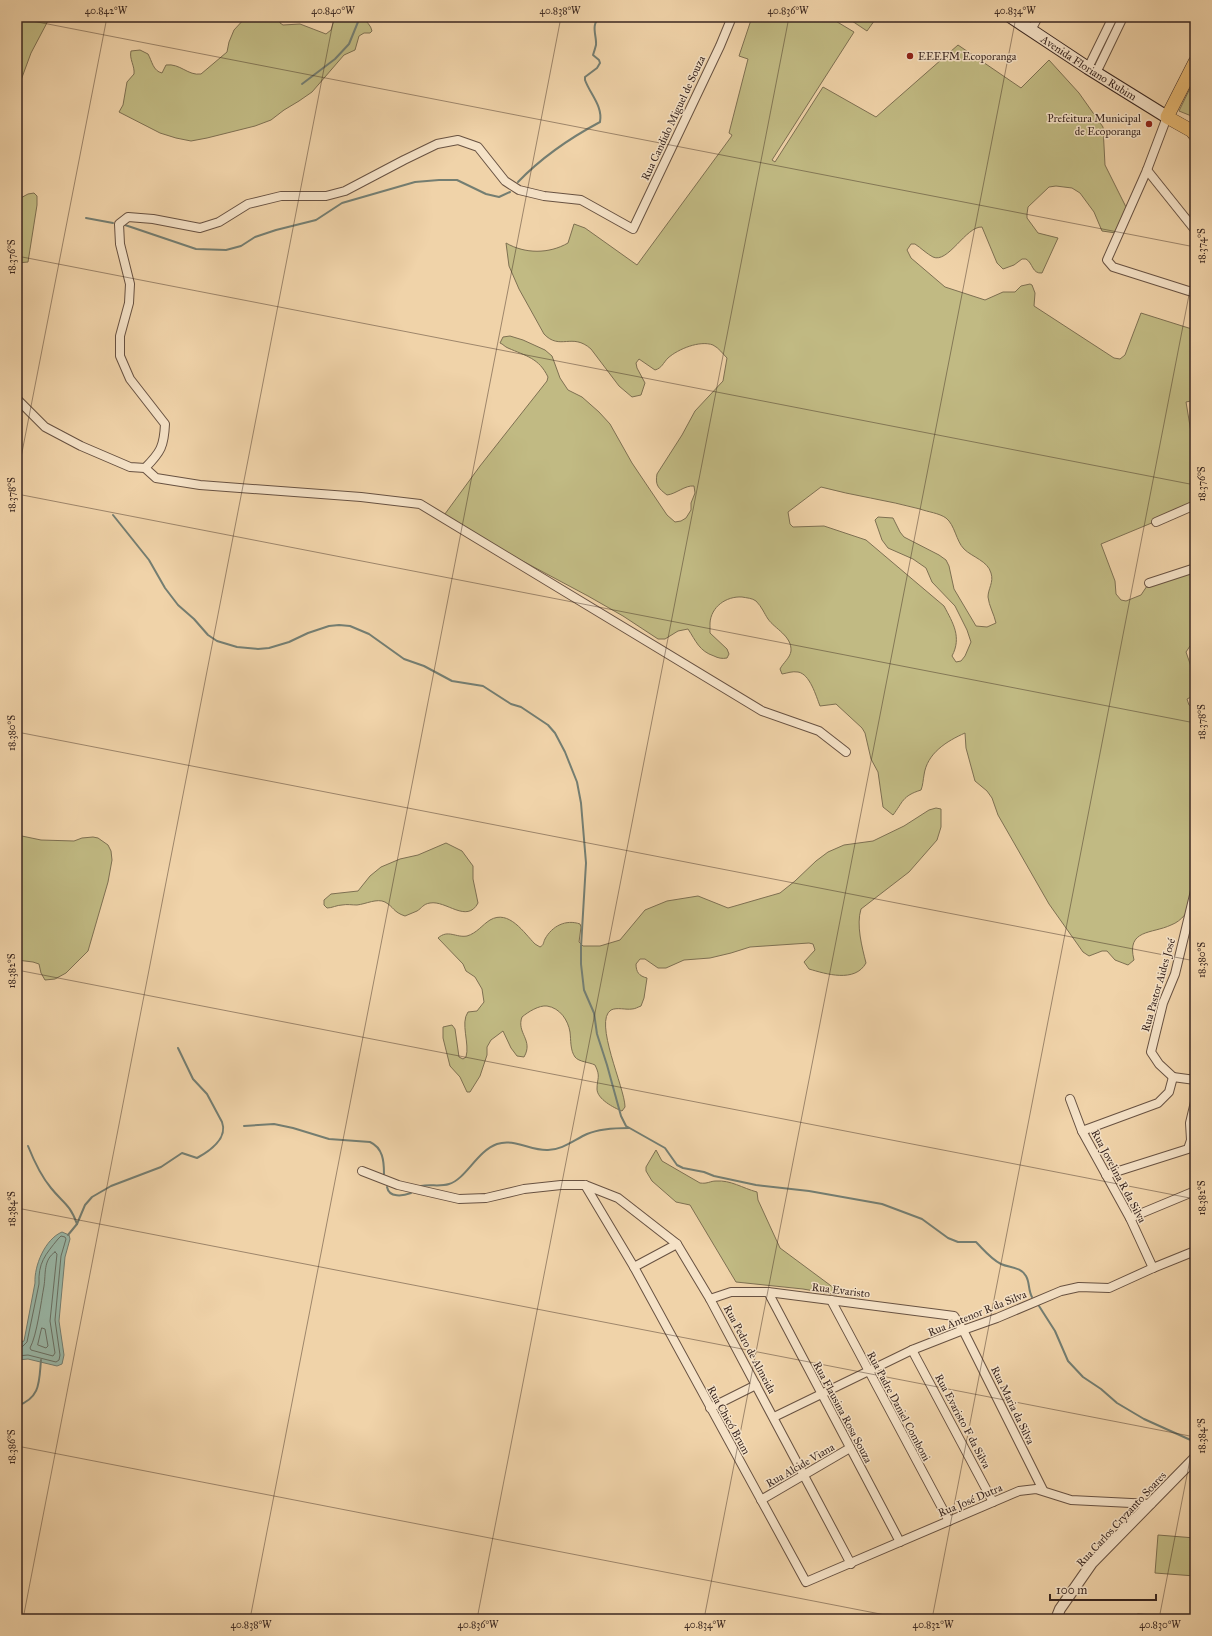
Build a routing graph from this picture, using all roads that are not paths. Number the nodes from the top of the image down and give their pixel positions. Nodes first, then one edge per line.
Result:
1 (732, 17) edge
2 (1011, 17) edge
3 (1038, 17) edge
4 (1123, 17) edge
5 (1114, 22) edge
6 (1031, 30) junction
7 (1195, 62) edge
8 (1092, 71) junction
9 (1167, 117) junction
10 (1194, 130) edge
11 (1148, 170) junction
12 (1195, 230) edge
13 (1195, 293) edge
14 (17, 399) edge
15 (145, 468) junction
16 (1195, 505) edge
17 (1156, 522) dead end
18 (1195, 568) edge
19 (1149, 583) dead end
20 (846, 752) dead end
21 (1195, 891) edge
22 (1173, 1077) junction
23 (1195, 1080) edge
24 (1070, 1099) dead end
25 (1195, 1102) edge
26 (1082, 1131) junction
27 (362, 1171) dead end
28 (1106, 1175) junction
29 (585, 1185) junction
30 (1195, 1191) edge
31 (1130, 1218) junction
32 (677, 1244) junction
33 (1195, 1251) edge
34 (634, 1267) junction
35 (1153, 1268) junction
36 (768, 1292) junction
37 (710, 1299) junction
38 (831, 1300) junction
39 (963, 1330) junction
40 (912, 1350) junction
41 (867, 1371) junction
42 (756, 1385) junction
43 (821, 1394) junction
44 (710, 1408) junction
45 (774, 1417) junction
46 (850, 1448) junction
47 (1195, 1458) edge
48 (804, 1474) junction
49 (1043, 1490) junction
50 (761, 1500) junction
51 (994, 1502) junction
52 (1151, 1504) junction
53 (949, 1521) junction
54 (900, 1542) junction
55 (851, 1564) junction
56 (806, 1582) joint
57 (1056, 1619) edge

1 - 15 street, Rua Candido Miguel de Souza
2 - 6 main road, Avenida Floriano Rubim
3 - 6 street
4 - 5 street
5 - 8 street
6 - 8 main road, Avenida Floriano Rubim
7 - 9 main road
8 - 9 main road, Avenida Floriano Rubim
9 - 10 main road
9 - 11 street
11 - 12 street
11 - 13 street
14 - 15 street
15 - 20 street
16 - 17 street
18 - 19 street
21 - 22 street, Rua Pastor Aides José
22 - 23 street
22 - 26 street, Rua Jovelina R da Silva
24 - 26 street
25 - 28 street
26 - 28 street, Rua Jovelina R da Silva
27 - 29 street
28 - 31 street, Rua Jovelina R da Silva
29 - 32 street, Rua Pedro de Almeida
29 - 34 street, Rua Chicó Brum
30 - 31 street
31 - 35 street, Rua Jovelina R da Silva
32 - 34 street
32 - 37 street, Rua Pedro de Almeida
33 - 35 street, Rua Antenor R da Silva
34 - 44 street, Rua Chicó Brum
35 - 39 street, Rua Antenor R da Silva
36 - 37 street, Rua Evaristo
36 - 38 street, Rua Evaristo
36 - 43 street, Rua Flausina Rosa Souza
37 - 42 street, Rua Pedro de Almeida
38 - 39 street, Rua Evaristo
38 - 41 street, Rua Padre Daniel Comboni
39 - 40 street, Rua Antenor R da Silva
39 - 49 street, Rua Maria da Silva
40 - 41 street, Rua Antenor R da Silva
40 - 51 street, Rua Evaristo F da Silva
41 - 43 street, Rua Antenor R da Silva
41 - 53 street, Rua Padre Daniel Comboni
42 - 44 street
42 - 45 street, Rua Pedro de Almeida
43 - 45 street, Rua Antenor R da Silva
43 - 46 street, Rua Flausina Rosa Souza
44 - 50 street, Rua Chicó Brum
45 - 48 street, Rua Pedro de Almeida
46 - 48 street, Rua Alcide Viana
46 - 54 street, Rua Flausina Rosa Souza
47 - 52 street, Rua Carlos Cryzanto Soares
48 - 50 street, Rua Alcide Viana
48 - 55 street, Rua Pedro de Almeida
49 - 51 street, Rua José Dutra
49 - 52 street, Rua José Dutra
50 - 56 street, Rua Chicó Brum
51 - 53 street, Rua José Dutra
52 - 57 street, Rua Carlos Cryzanto Soares
53 - 54 street, Rua José Dutra
54 - 55 street, Rua José Dutra
55 - 56 street, Rua José Dutra

